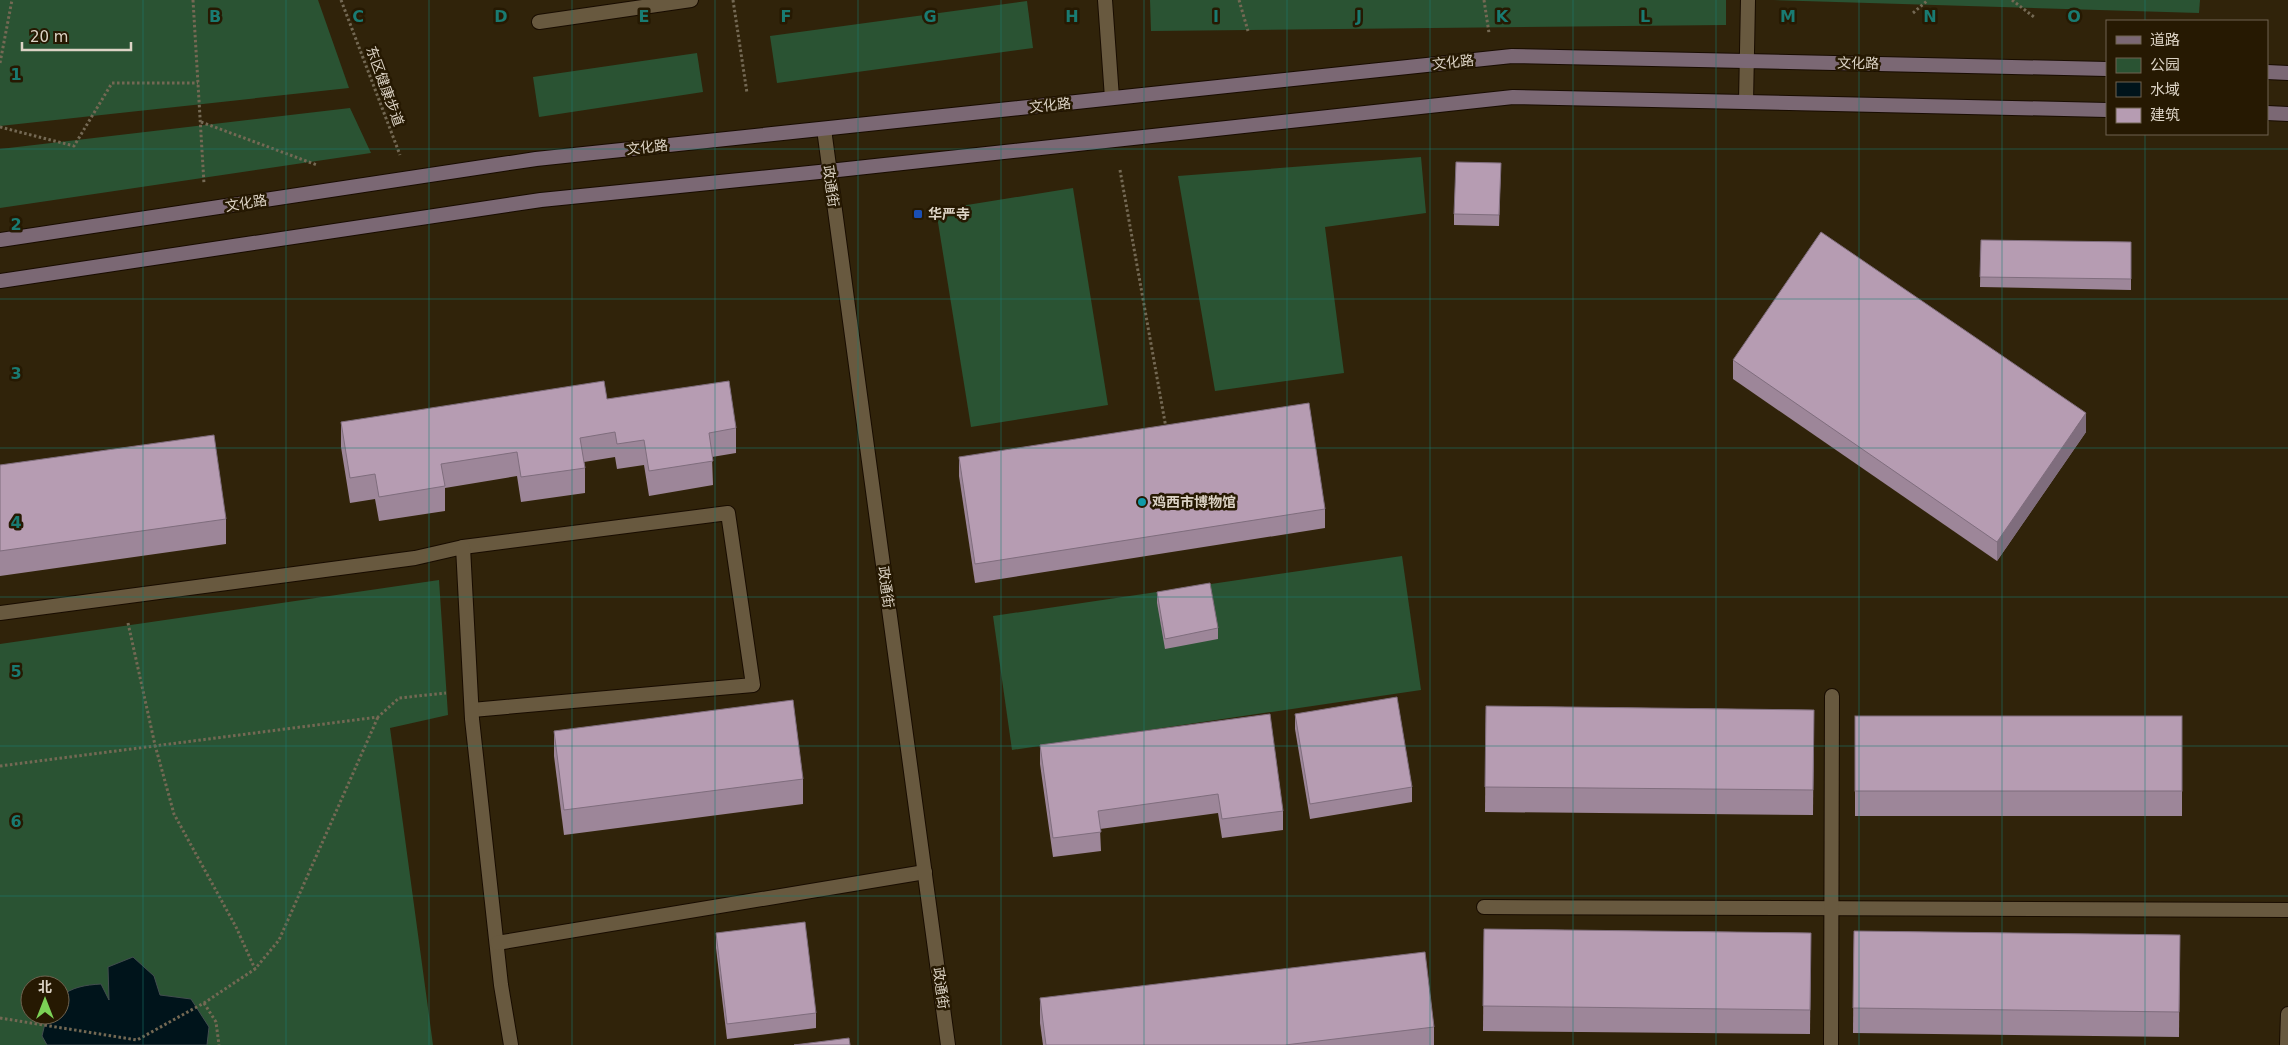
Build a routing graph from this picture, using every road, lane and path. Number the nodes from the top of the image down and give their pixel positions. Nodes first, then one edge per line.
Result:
1 (12, 0) edge
2 (193, 0) edge
3 (341, 0) edge
4 (691, 0) edge
5 (733, 0) edge
6 (1105, 0) edge
7 (1240, 0) edge
8 (1484, 0) edge
9 (1748, 0) edge
10 (1928, 0) edge
11 (2012, 0) edge
12 (1913, 13) dead end
13 (2034, 17) dead end
14 (539, 22) dead end
15 (1248, 31) dead end
16 (1494, 58) junction
17 (1746, 61) junction
18 (0, 63) edge
19 (2106, 69) edge
20 (2268, 72) edge
21 (2288, 73) edge
22 (198, 83) junction
23 (747, 94) dead end
24 (1112, 98) junction
25 (1746, 102) junction
26 (2106, 110) edge
27 (2268, 113) edge
28 (2288, 114) edge
29 (200, 122) junction
30 (0, 127) edge
31 (824, 129) junction
32 (322, 167) dead end
33 (1120, 170) dead end
34 (829, 171) junction
35 (410, 178) junction
36 (206, 209) junction
37 (0, 240) edge
38 (0, 281) edge
39 (1167, 434) edge
40 (463, 547) junction
41 (122, 597) junction
42 (0, 613) edge
43 (1832, 696) dead end
44 (472, 710) junction
45 (378, 717) junction
46 (155, 745) junction
47 (0, 766) edge
48 (925, 872) junction
49 (1484, 907) dead end
50 (1831, 908) junction
51 (2288, 910) edge
52 (497, 944) junction
53 (254, 969) junction
54 (204, 1003) junction
55 (2288, 1014) edge
56 (0, 1018) edge
57 (218, 1044) edge
58 (511, 1045) edge
59 (948, 1045) edge
60 (1831, 1045) edge
61 (2287, 1045) edge

1 - 18 path
2 - 22 path
3 - 35 path, 东区健康步道
4 - 14 street
5 - 23 path
6 - 24 street
7 - 15 path
8 - 16 path
9 - 17 street
10 - 12 path
11 - 13 path
16 - 17 main road, 文化路
16 - 24 main road, 文化路
17 - 19 main road, 文化路
17 - 25 street
20 - 21 main road
22 - 29 path
22 - 30 path
24 - 31 main road, 文化路
25 - 26 main road
25 - 34 main road
27 - 28 main road
29 - 32 path
29 - 36 path
31 - 34 street, 政通街
31 - 35 main road, 文化路
33 - 39 path
34 - 38 main road
34 - 48 street, 政通街
35 - 36 main road, 文化路
36 - 37 main road, 文化路
40 - 41 street
40 - 44 street
40 - 44 street
41 - 42 street
41 - 46 path
43 - 50 street
44 - 45 path
44 - 52 street
45 - 46 path
45 - 53 path
46 - 47 path
46 - 53 path
48 - 52 street
48 - 59 street, 政通街
49 - 50 street
50 - 51 street
50 - 60 street
52 - 58 street
53 - 54 path
54 - 56 path
54 - 57 path
55 - 61 street

